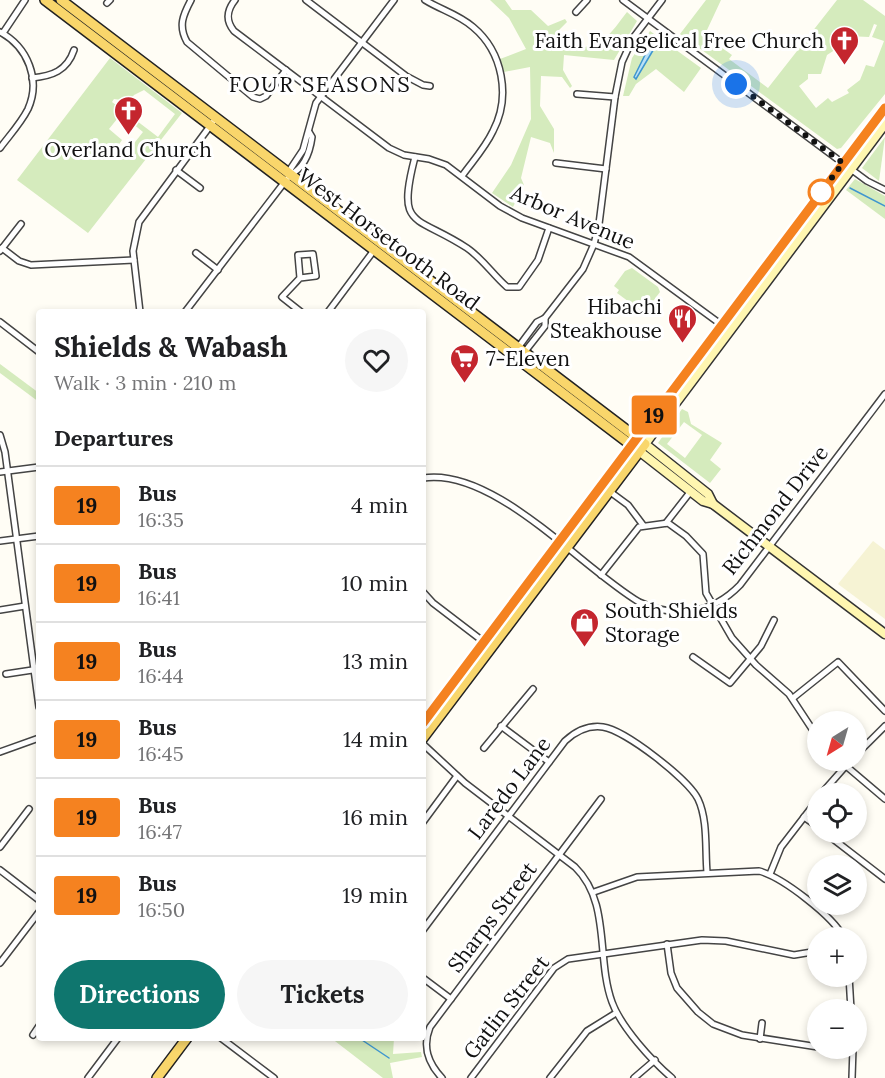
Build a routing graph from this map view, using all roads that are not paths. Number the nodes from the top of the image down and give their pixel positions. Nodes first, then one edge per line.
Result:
1 (25, 0) edge
2 (45, 0) edge
3 (61, 0) edge
4 (191, 0) edge
5 (235, 0) edge
6 (306, 0) edge
7 (394, 0) edge
8 (425, 0) edge
9 (587, 0) edge
10 (623, 0) edge
11 (662, 0) edge
12 (576, 12) dead end
13 (647, 18) junction
14 (1, 32) edge
15 (361, 42) junction
16 (74, 50) dead end
17 (286, 70) junction
18 (32, 78) junction
19 (430, 86) dead end
20 (577, 94) dead end
21 (321, 96) junction
22 (615, 97) junction
23 (885, 108) edge
24 (213, 122) junction
25 (885, 124) edge
26 (0, 148) edge
27 (415, 157) junction
28 (556, 163) dead end
29 (847, 166) junction
30 (606, 169) junction
31 (176, 170) junction
32 (462, 176) junction
33 (287, 178) junction
34 (200, 188) dead end
35 (885, 190) edge
36 (21, 224) dead end
37 (549, 228) junction
38 (594, 244) junction
39 (377, 247) junction
40 (1, 250) edge
41 (196, 253) dead end
42 (134, 260) junction
43 (218, 270) junction
44 (300, 278) junction
45 (140, 309) edge
46 (187, 309) edge
47 (298, 309) edge
48 (330, 309) edge
49 (0, 322) edge
50 (726, 329) junction
51 (36, 350) edge
52 (518, 354) junction
53 (885, 394) edge
54 (0, 435) edge
55 (638, 445) junction
56 (36, 467) edge
57 (8, 471) junction
58 (0, 472) edge
59 (426, 478) edge
60 (609, 491) junction
61 (691, 491) junction
62 (713, 504) junction
63 (666, 523) junction
64 (642, 525) junction
65 (36, 536) edge
66 (17, 539) junction
67 (0, 541) edge
68 (562, 545) junction
69 (770, 547) junction
70 (601, 575) junction
71 (426, 595) edge
72 (25, 606) junction
73 (712, 606) junction
74 (0, 610) edge
75 (774, 620) dead end
76 (885, 634) edge
77 (487, 645) junction
78 (693, 657) dead end
79 (750, 658) junction
80 (36, 664) edge
81 (36, 669) edge
82 (6, 674) dead end
83 (533, 689) dead end
84 (793, 698) junction
85 (885, 711) edge
86 (426, 719) edge
87 (807, 720) edge
88 (501, 726) junction
89 (885, 726) edge
90 (426, 734) edge
91 (36, 739) edge
92 (867, 744) edge
93 (426, 747) edge
94 (484, 748) dead end
95 (0, 752) edge
96 (549, 762) junction
97 (841, 771) edge
98 (851, 771) edge
99 (457, 776) junction
100 (831, 783) edge
101 (602, 799) dead end
102 (885, 799) edge
103 (29, 809) dead end
104 (807, 813) edge
105 (509, 817) junction
106 (804, 817) junction
107 (426, 818) edge
108 (807, 819) edge
109 (838, 843) edge
110 (0, 847) edge
111 (560, 855) junction
112 (0, 870) edge
113 (707, 872) junction
114 (770, 874) junction
115 (885, 879) edge
116 (594, 892) junction
117 (36, 898) edge
118 (36, 916) edge
119 (426, 926) edge
120 (836, 927) edge
121 (667, 944) junction
122 (603, 953) junction
123 (807, 953) edge
124 (0, 963) edge
125 (426, 980) edge
126 (451, 999) junction
127 (616, 1013) junction
128 (762, 1023) dead end
129 (36, 1030) edge
130 (33, 1035) dead end
131 (760, 1039) junction
132 (116, 1041) edge
133 (185, 1041) edge
134 (225, 1041) edge
135 (807, 1045) edge
136 (853, 1059) edge
137 (655, 1060) junction
138 (88, 1078) edge
139 (157, 1078) edge
140 (274, 1078) edge
141 (442, 1078) edge
142 (471, 1078) edge
143 (550, 1078) edge
144 (634, 1078) edge
145 (672, 1078) edge
146 (852, 1078) edge

1 - 14 street
2 - 24 main road, West Horsetooth Road
3 - 24 main road, West Horsetooth Road
4 - 17 street
5 - 17 street, Arbor Avenue
6 - 15 street
7 - 15 street
8 - 32 street
9 - 12 street
10 - 13 street
11 - 13 street
13 - 22 street
13 - 29 street
14 - 18 street
15 - 19 street
15 - 21 street
16 - 18 street
17 - 21 street, Arbor Avenue
18 - 26 street
20 - 22 street
21 - 27 street, Arbor Avenue
21 - 33 street
22 - 30 street
23 - 29 main road
24 - 31 street
24 - 33 main road, West Horsetooth Road
25 - 29 main road
27 - 32 street, Arbor Avenue
27 - 37 street
28 - 30 street
29 - 35 street
29 - 50 main road
30 - 38 street
31 - 34 street
31 - 42 street
32 - 37 street, Arbor Avenue
33 - 39 main road, West Horsetooth Road
33 - 43 street
36 - 40 street
37 - 38 street, Arbor Avenue
38 - 50 street, Arbor Avenue
38 - 52 street
39 - 48 street
39 - 52 main road, West Horsetooth Road
40 - 42 street
41 - 43 street
42 - 45 street
43 - 46 street
44 - 44 street
44 - 47 street
49 - 51 street
50 - 55 main road
52 - 55 main road, West Horsetooth Road
53 - 69 street, Richmond Drive
54 - 57 street
55 - 60 main road
55 - 61 main road, West Horsetooth Road
55 - 62 main road, West Horsetooth Road
55 - 68 main road
56 - 57 street
57 - 58 street
57 - 66 street
59 - 68 street, Richmond Drive
60 - 64 street
60 - 68 main road
61 - 62 main road, West Horsetooth Road
61 - 63 street
62 - 69 main road, West Horsetooth Road
63 - 64 street
63 - 73 street
64 - 70 street
65 - 66 street
66 - 67 street
66 - 72 street
68 - 70 street, Richmond Drive
68 - 77 main road
69 - 73 street, Richmond Drive
69 - 76 main road, West Horsetooth Road
70 - 73 street, Richmond Drive
71 - 77 street
72 - 74 street
72 - 80 street
73 - 79 street
75 - 79 street
77 - 86 main road
77 - 90 main road
78 - 79 street
79 - 84 street
81 - 82 street
83 - 88 street
84 - 85 street
84 - 87 street
88 - 94 street
88 - 96 street
89 - 92 street
91 - 95 street
93 - 99 street
96 - 105 street, Laredo Lane
96 - 113 street, Laredo Lane
97 - 100 street
98 - 102 street
99 - 105 street
99 - 107 street
101 - 111 street, Sharps Street
103 - 110 street
104 - 106 street
105 - 111 street
105 - 119 street, Laredo Lane
106 - 108 street
106 - 114 street
109 - 115 street
111 - 116 street
111 - 126 street, Sharps Street
112 - 117 street
113 - 114 street
113 - 116 street
114 - 120 street
116 - 122 street
118 - 124 street
121 - 122 street, Gatlin Street
121 - 123 street, Gatlin Street
121 - 131 street
122 - 127 street
122 - 142 street, Gatlin Street
125 - 126 street
126 - 141 street, Sharps Street
127 - 137 street
127 - 143 street
128 - 131 street
129 - 130 street
131 - 135 street
132 - 138 street
133 - 139 main road
134 - 140 street
136 - 146 street
137 - 144 street
137 - 145 street

